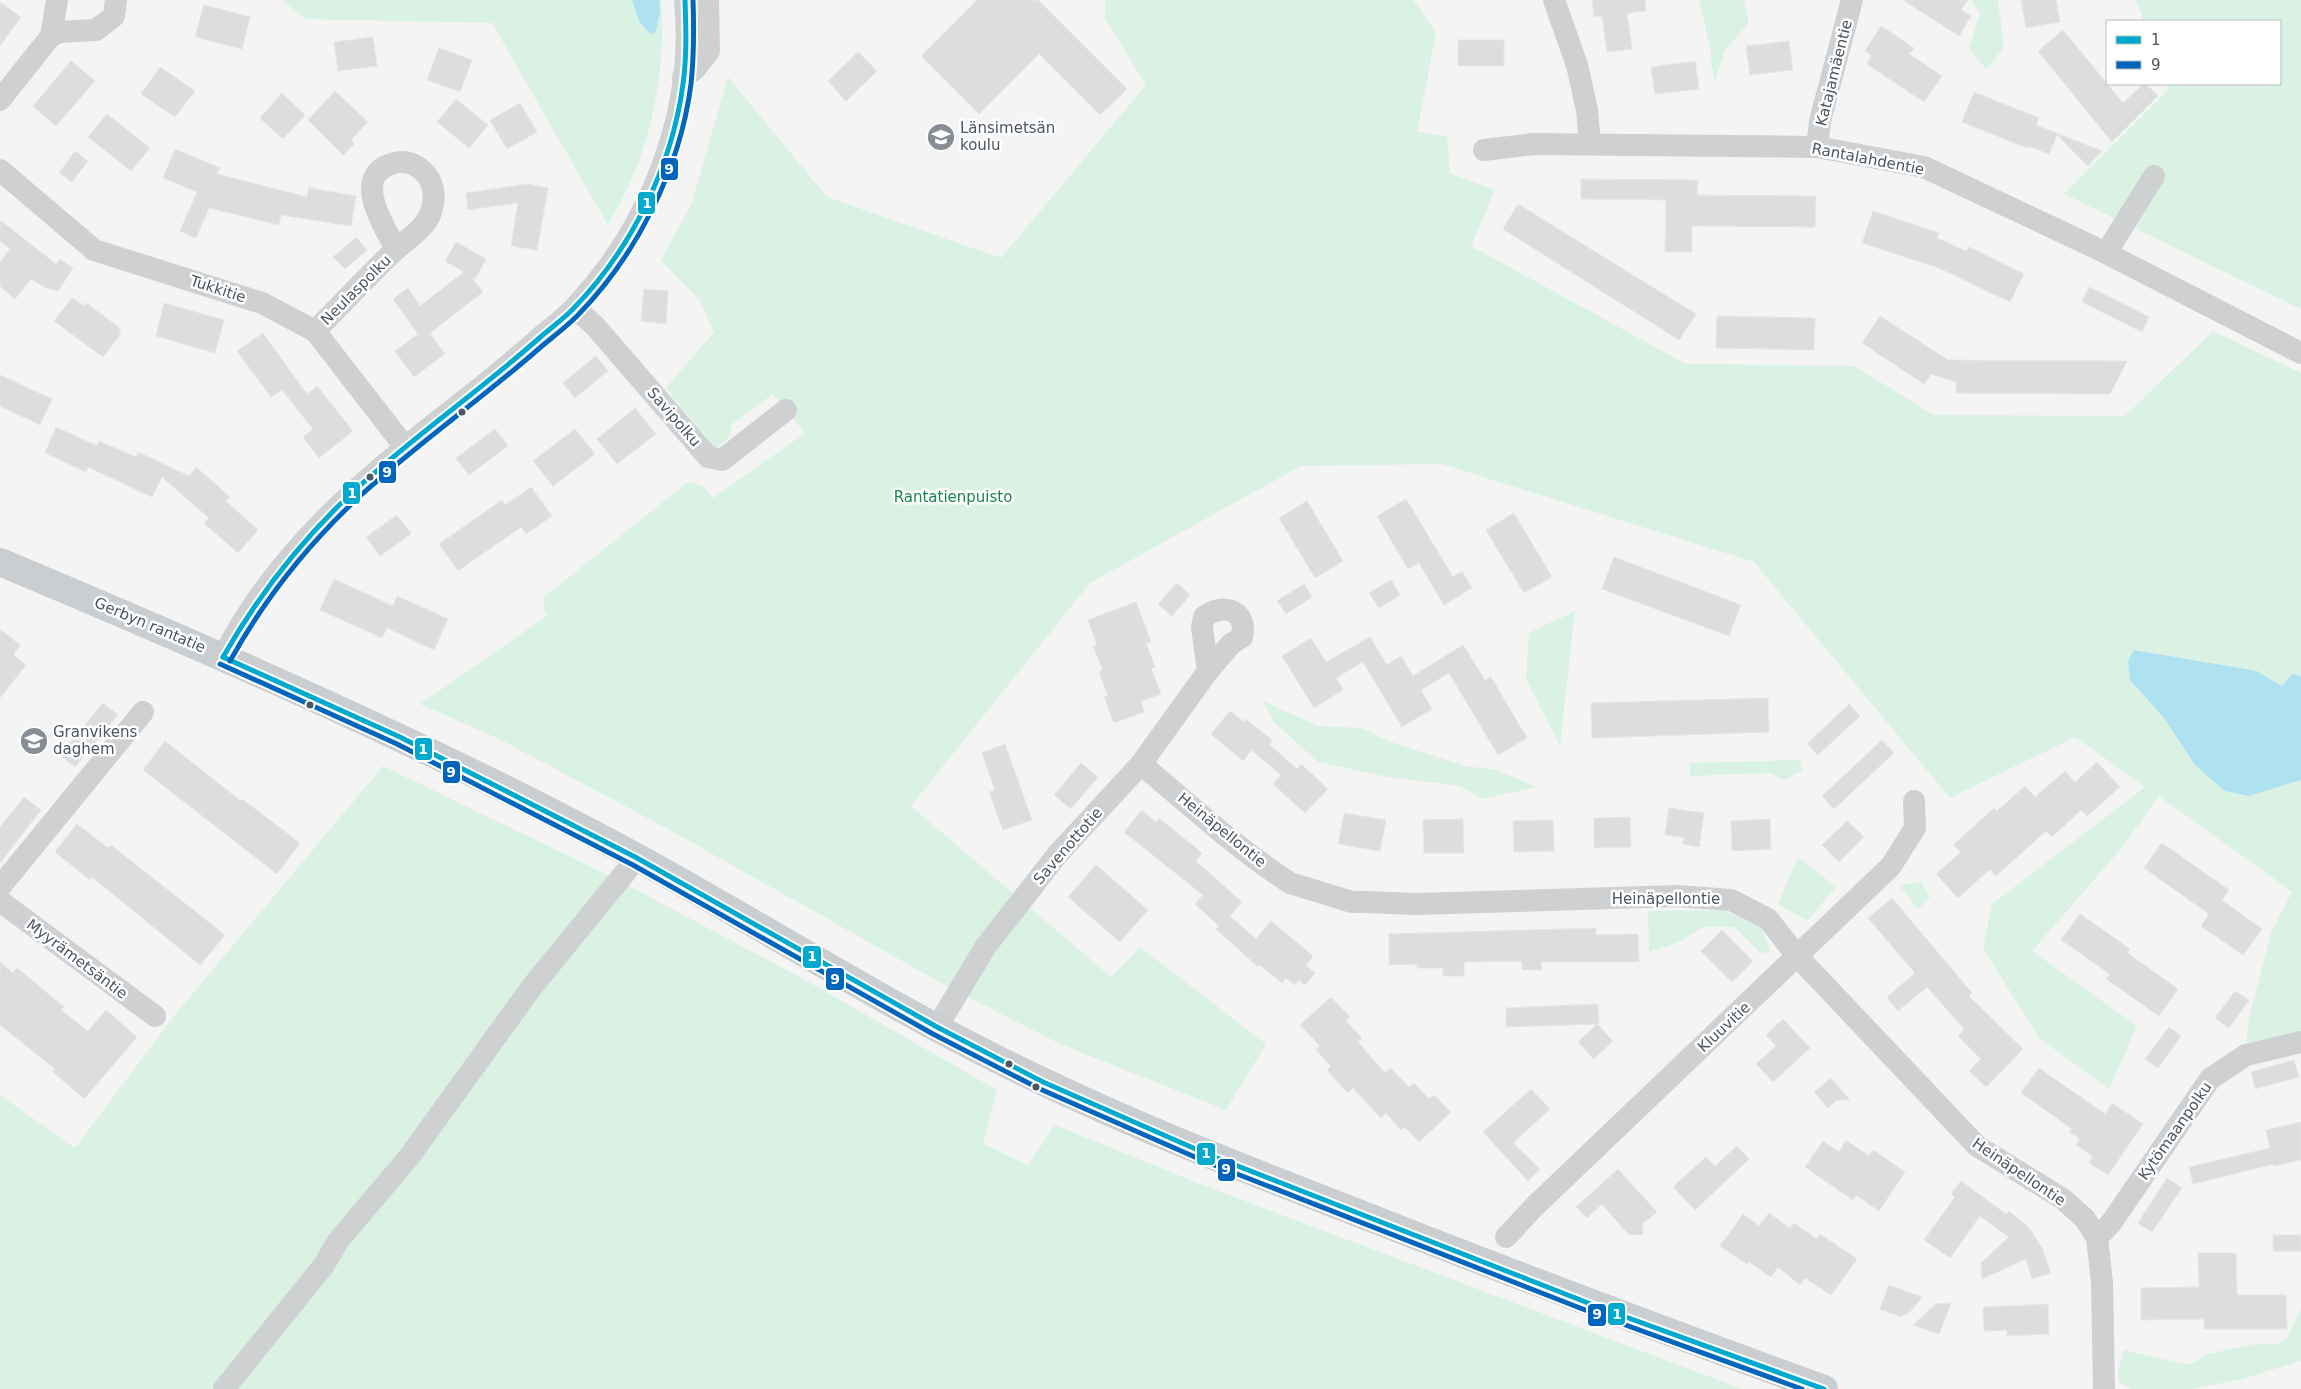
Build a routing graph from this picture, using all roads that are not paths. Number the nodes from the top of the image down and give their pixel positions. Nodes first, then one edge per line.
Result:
1 (57, 0) edge
2 (116, 0) edge
3 (685, 0) edge
4 (708, 0) edge
5 (1554, 0) edge
6 (1852, 0) edge
7 (51, 36) junction
8 (683, 78) junction
9 (0, 100) edge
10 (1590, 144) junction
11 (1817, 147) junction
12 (1484, 150) dead end
13 (0, 170) edge
14 (2154, 176) dead end
15 (396, 249) dead end
16 (2106, 253) junction
17 (575, 308) junction
18 (315, 331) junction
19 (2301, 353) edge
20 (786, 410) dead end
21 (405, 447) junction
22 (0, 562) edge
23 (223, 657) junction
24 (1208, 671) dead end
25 (143, 712) dead end
26 (1141, 764) junction
27 (1914, 801) dead end
28 (636, 858) junction
29 (0, 887) edge
30 (0, 901) edge
31 (1798, 957) junction
32 (155, 1016) dead end
33 (937, 1027) junction
34 (2301, 1042) edge
35 (1506, 1238) dead end
36 (2097, 1238) junction
37 (224, 1389) edge
38 (1824, 1389) edge
39 (2104, 1389) edge

1 - 7 street
2 - 7 street
3 - 8 street
4 - 8 street
5 - 10 street
6 - 11 street, Katajamäentie
7 - 9 street
8 - 17 street
10 - 11 street, Rantalahdentie
10 - 12 street, Rantalahdentie
11 - 16 street, Rantalahdentie
13 - 18 street, Tukkitie
14 - 16 street
15 - 18 street, Neulaspolku
16 - 19 street, Rantalahdentie
17 - 20 street, Savipolku
17 - 21 street
18 - 21 street, Tukkitie
21 - 23 street
22 - 23 main road, Gerbyn rantatie
23 - 28 main road, Gerbyn rantatie
24 - 26 street, Savenottotie
25 - 29 street
26 - 31 street, Heinäpellontie
26 - 33 street, Savenottotie
27 - 31 street, Kluuvitie
28 - 33 main road, Gerbyn rantatie
28 - 37 street
30 - 32 street, Myyrämetsäntie
31 - 35 street, Kluuvitie
31 - 36 street, Heinäpellontie
33 - 38 main road, Gerbyn rantatie
34 - 36 street, Kytömaanpolku
36 - 39 street, Heinäpellontie

